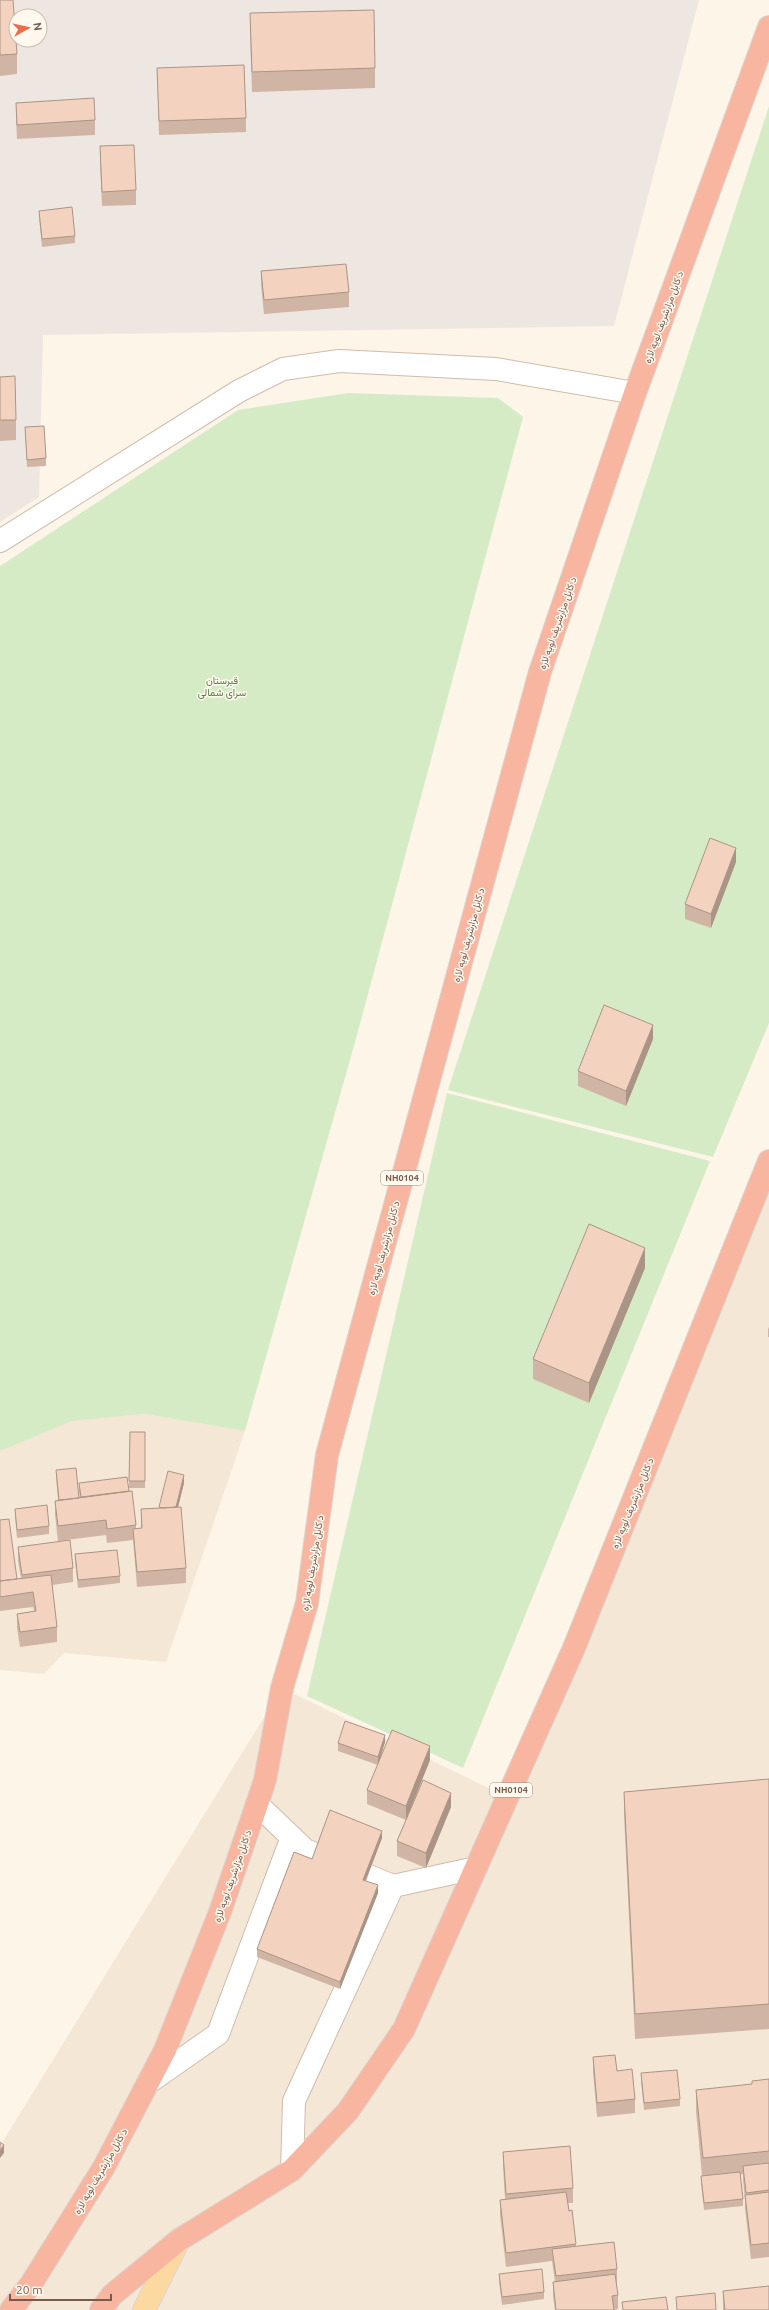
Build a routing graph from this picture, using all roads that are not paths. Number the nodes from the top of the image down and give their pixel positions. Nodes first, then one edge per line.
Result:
1 (769, 27) edge
2 (635, 393) junction
3 (0, 541) edge
4 (769, 1161) edge
5 (257, 1804) junction
6 (292, 1838) junction
7 (476, 1868) junction
8 (393, 1886) junction
9 (148, 2083) junction
10 (292, 2170) junction
11 (179, 2240) junction
12 (12, 2310) edge
13 (101, 2310) edge
14 (144, 2310) edge

1 - 2 highway, د کابل مزارشریف لویه لاره / NH0104
2 - 3 street
2 - 5 highway, د کابل مزارشریف لویه لاره / NH0104
4 - 7 highway, د کابل مزارشریف لویه لاره / NH0104
5 - 6 street
5 - 9 highway, د کابل مزارشریف لویه لاره / NH0104
6 - 8 street
6 - 9 street
7 - 8 street
7 - 10 highway, د کابل مزارشریف لویه لاره / NH0104
8 - 10 street
9 - 12 highway, د کابل مزارشریف لویه لاره / NH0104
10 - 11 highway, د کابل مزارشریف لویه لاره / NH0104
11 - 13 highway, د کابل مزارشریف لویه لاره / NH0104
11 - 14 main road

